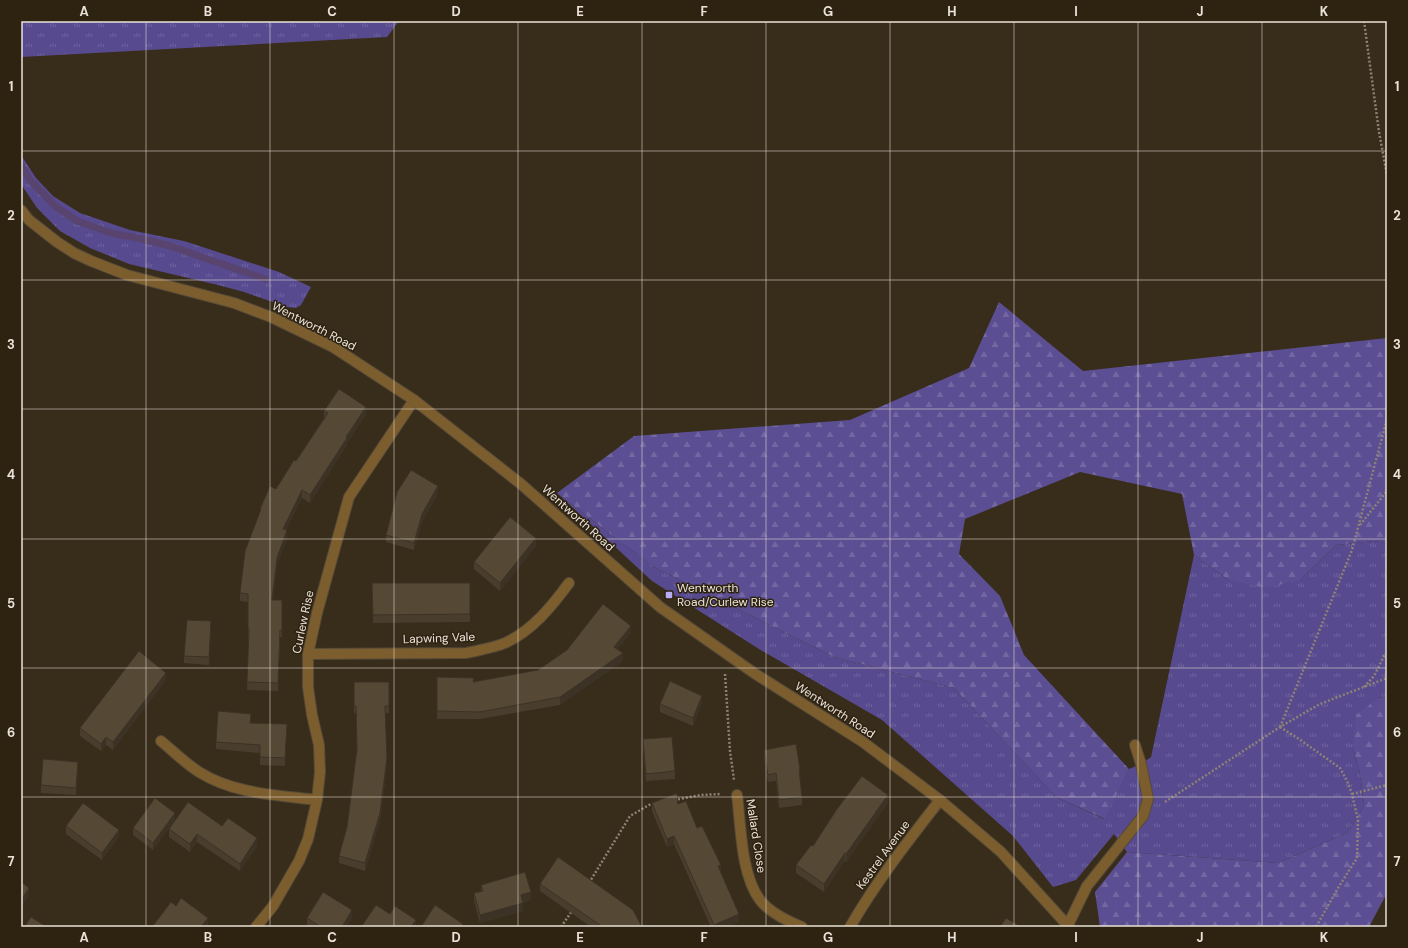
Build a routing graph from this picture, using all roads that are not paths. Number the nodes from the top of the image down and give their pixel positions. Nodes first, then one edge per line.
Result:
1 (21, 210) edge
2 (414, 400) junction
3 (569, 583) dead end
4 (308, 654) junction
5 (161, 741) dead end
6 (1135, 745) dead end
7 (736, 795) road end
8 (317, 800) junction
9 (940, 800) junction
10 (1068, 926) edge
11 (256, 927) edge
12 (802, 927) edge
13 (850, 927) edge

1 - 2 street, Wentworth Road
2 - 4 street, Curlew Rise
2 - 9 street, Wentworth Road
3 - 4 street, Lapwing Vale
4 - 8 street, Curlew Rise
5 - 8 street
6 - 10 street
7 - 12 street, Mallard Close
8 - 11 street, Curlew Rise
9 - 10 street, Wentworth Road
9 - 13 street, Kestrel Avenue

